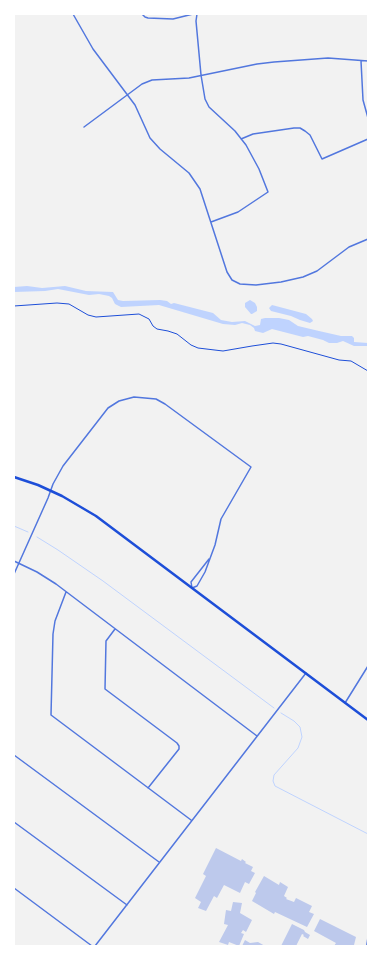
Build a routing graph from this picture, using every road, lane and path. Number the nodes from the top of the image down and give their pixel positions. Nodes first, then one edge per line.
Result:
1 (73, 14) edge
2 (142, 14) edge
3 (194, 14) edge
4 (197, 14) edge
5 (362, 61) junction
6 (368, 61) edge
7 (201, 75) junction
8 (127, 95) junction
9 (368, 118) edge
10 (84, 127) dead end
11 (241, 139) junction
12 (368, 139) edge
13 (211, 222) junction
14 (368, 239) edge
15 (14, 306) edge
16 (368, 371) edge
17 (14, 477) edge
18 (51, 490) junction
19 (209, 559) junction
20 (14, 561) edge
21 (19, 563) junction
22 (14, 574) edge
23 (192, 588) junction
24 (66, 592) junction
25 (114, 629) junction
26 (368, 666) edge
27 (306, 673) junction
28 (345, 703) junction
29 (368, 720) edge
30 (257, 736) junction
31 (14, 755) edge
32 (148, 788) junction
33 (191, 820) junction
34 (14, 822) edge
35 (159, 862) junction
36 (14, 888) edge
37 (127, 905) junction
38 (368, 939) edge
39 (92, 946) edge
40 (95, 946) edge
41 (367, 946) edge

1 - 8 street
2 - 3 street
4 - 7 street
5 - 6 street
5 - 7 street
5 - 9 street
7 - 8 street
7 - 11 street
8 - 10 street
8 - 13 street
11 - 12 street
11 - 13 street
13 - 14 street
15 - 16 path
17 - 18 main road
18 - 19 street
18 - 21 street
18 - 23 main road
19 - 23 street
19 - 23 street
20 - 21 street
21 - 22 street
21 - 24 street
23 - 27 main road
24 - 25 street
24 - 32 street
25 - 30 street
25 - 32 street
26 - 28 street
27 - 28 main road
27 - 30 street
28 - 29 main road
30 - 33 street
31 - 35 street
32 - 33 street
33 - 35 street
34 - 37 street
35 - 37 street
36 - 39 street
37 - 40 street
38 - 41 street

